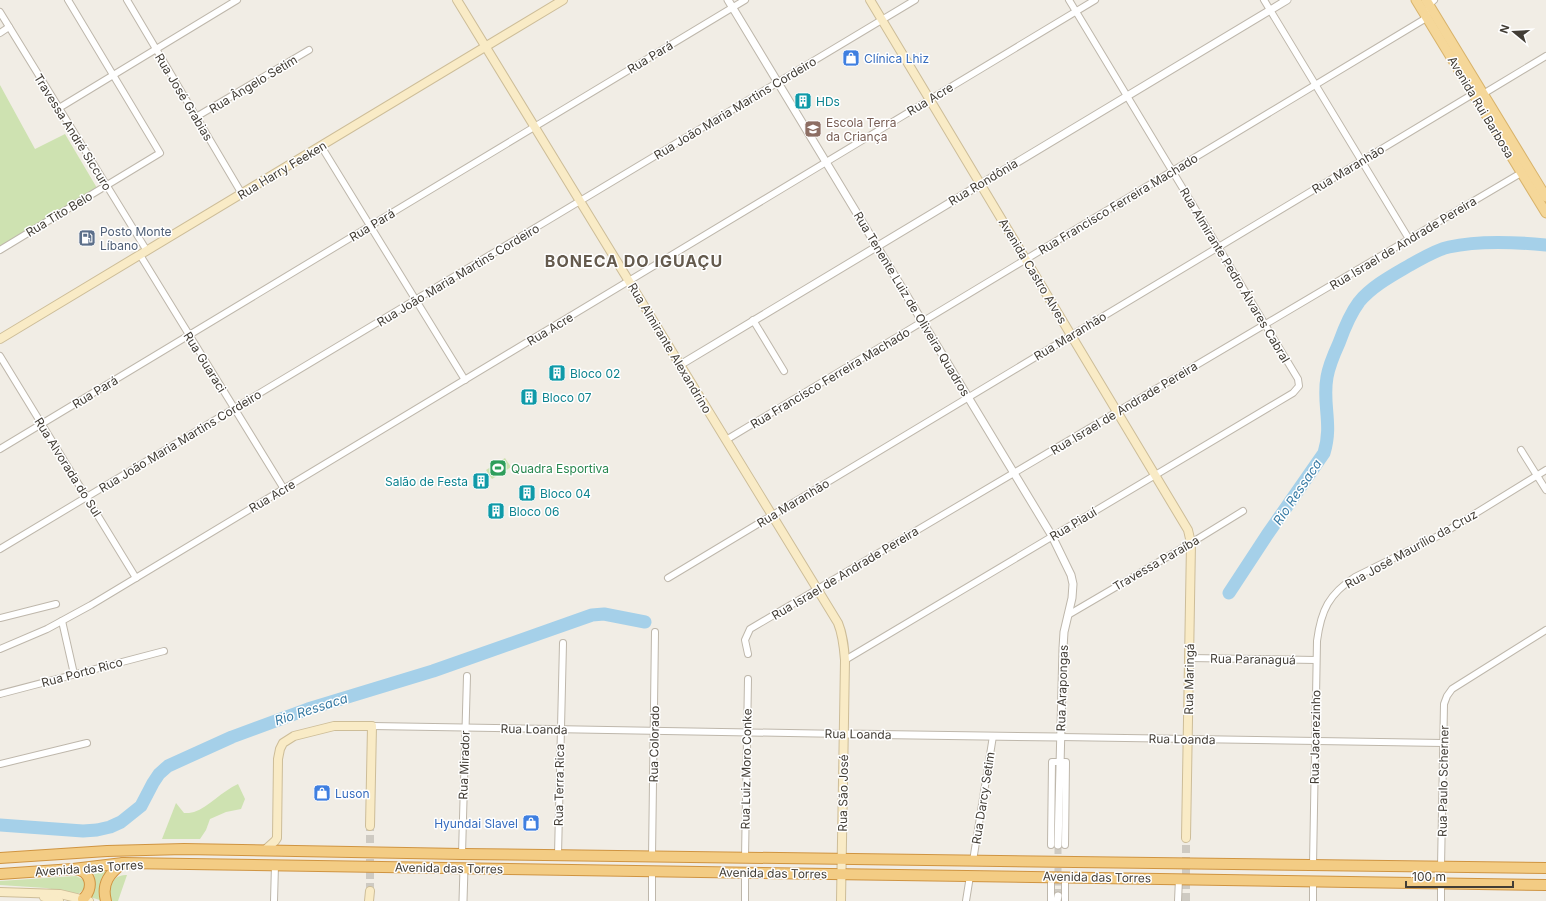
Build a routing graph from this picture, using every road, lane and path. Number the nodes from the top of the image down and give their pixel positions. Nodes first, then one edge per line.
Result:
1 (68, 0) edge
2 (126, 0) edge
3 (237, 0) edge
4 (457, 0) edge
5 (563, 0) edge
6 (728, 0) edge
7 (745, 0) edge
8 (870, 0) edge
9 (915, 0) edge
10 (1068, 0) edge
11 (1095, 0) edge
12 (1264, 0) edge
13 (1287, 0) edge
14 (1416, 0) edge
15 (1430, 1) edge
16 (732, 8) junction
17 (1270, 10) junction
18 (0, 12) edge
19 (1076, 12) junction
20 (1426, 16) junction
21 (882, 20) junction
22 (9, 27) junction
23 (0, 33) edge
24 (486, 47) junction
25 (156, 49) junction
26 (309, 50) dead end
27 (1546, 56) edge
28 (113, 75) junction
29 (778, 83) junction
30 (1315, 84) junction
31 (1473, 94) junction
32 (1483, 94) junction
33 (1127, 96) junction
34 (930, 100) junction
35 (58, 108) junction
36 (196, 117) junction
37 (534, 127) junction
38 (321, 146) junction
39 (1362, 161) junction
40 (826, 162) junction
41 (1172, 171) junction
42 (1521, 173) junction
43 (980, 184) junction
44 (106, 186) junction
45 (242, 194) junction
46 (1546, 197) edge
47 (580, 201) junction
48 (1546, 213) edge
49 (370, 226) junction
50 (1409, 239) junction
51 (877, 246) junction
52 (1218, 247) junction
53 (0, 250) edge
54 (143, 253) junction
55 (1026, 259) junction
56 (629, 281) junction
57 (416, 300) junction
58 (753, 320) junction
59 (922, 322) junction
60 (1265, 325) junction
61 (189, 335) junction
62 (1072, 335) junction
63 (0, 339) edge
64 (0, 356) edge
65 (680, 365) junction
66 (784, 371) dead end
67 (465, 380) junction
68 (1298, 386) joint
69 (968, 397) junction
70 (234, 409) junction
71 (1118, 412) junction
72 (42, 424) junction
73 (726, 440) junction
74 (0, 449) edge
75 (1521, 450) dead end
76 (1546, 470) edge
77 (1014, 473) junction
78 (1156, 475) junction
79 (1537, 475) junction
80 (284, 489) junction
81 (1546, 490) edge
82 (87, 497) junction
83 (1243, 510) dead end
84 (772, 515) junction
85 (1052, 536) junction
86 (1191, 543) junction
87 (0, 549) edge
88 (136, 578) junction
89 (668, 578) dead end
90 (817, 589) junction
91 (56, 604) dead end
92 (1324, 610) joint
93 (1068, 615) junction
94 (0, 618) edge
95 (62, 621) junction
96 (1546, 630) edge
97 (655, 632) dead end
98 (563, 643) dead end
99 (0, 649) edge
100 (164, 651) dead end
101 (748, 654) dead end
102 (1189, 658) junction
103 (845, 660) junction
104 (1316, 660) junction
105 (74, 674) junction
106 (467, 676) dead end
107 (748, 680) dead end
108 (0, 694) edge
109 (372, 726) junction
110 (466, 728) junction
111 (561, 729) junction
112 (654, 731) junction
113 (747, 732) junction
114 (844, 734) junction
115 (993, 736) junction
116 (1060, 737) junction
117 (1188, 739) junction
118 (1315, 741) junction
119 (87, 743) dead end
120 (1443, 743) junction
121 (0, 764) edge
122 (370, 826) tunnel mouth
123 (1186, 838) tunnel mouth
124 (1058, 845) tunnel mouth
125 (265, 850) junction
126 (462, 854) junction
127 (558, 855) junction
128 (652, 857) junction
129 (0, 858) edge
130 (745, 858) junction
131 (842, 859) junction
132 (973, 861) junction
133 (123, 863) junction
134 (275, 865) junction
135 (1313, 865) junction
136 (1441, 867) junction
137 (464, 868) junction
138 (1546, 868) edge
139 (73, 869) junction
140 (652, 871) junction
141 (745, 872) junction
142 (0, 874) edge
143 (842, 874) junction
144 (970, 876) junction
145 (1051, 877) junction
146 (1065, 877) junction
147 (1179, 879) junction
148 (1313, 881) junction
149 (1441, 883) junction
150 (1546, 885) edge
151 (370, 891) tunnel mouth
152 (0, 892) edge
153 (34, 893) junction
154 (85, 900) edge
155 (59, 901) edge
156 (106, 901) edge
157 (274, 901) edge
158 (370, 901) edge
159 (463, 901) edge
160 (652, 901) edge
161 (745, 901) edge
162 (841, 901) edge
163 (966, 901) edge
164 (1051, 901) edge
165 (1065, 901) edge
166 (1178, 901) edge
167 (1313, 901) edge
168 (1441, 901) edge

1 - 28 street
2 - 25 street, Rua José Grabias
3 - 25 street
4 - 24 main road, Rua Almirante Alexandrino
5 - 24 main road, Rua Harry Feeken
6 - 16 street, Rua Tenente Luiz de Oliveira Quadros
7 - 16 street, Rua Pará
8 - 21 main road, Avenida Castro Alves
9 - 21 street, Rua João Maria Martins Cordeiro
10 - 19 street, Rua Almirante Pedro Álvares Cabral
11 - 19 street, Rua Acre
12 - 17 street
13 - 17 street, Rua Rondônia
14 - 20 main road, Avenida Rui Barbosa
15 - 20 street
15 - 32 main road, Avenida Rui Barbosa
16 - 29 street, Rua Tenente Luiz de Oliveira Quadros
16 - 37 street, Rua Pará
17 - 30 street
17 - 33 street, Rua Rondônia
18 - 22 street, Travessa André Siccuro
19 - 33 street, Rua Almirante Pedro Álvares Cabral
19 - 34 street, Rua Acre
20 - 30 street, Rua Francisco Ferreira Machado
20 - 31 main road, Avenida Rui Barbosa
21 - 29 street, Rua João Maria Martins Cordeiro
21 - 34 main road, Avenida Castro Alves
22 - 23 street
22 - 35 street, Travessa André Siccuro
24 - 37 main road, Rua Almirante Alexandrino
24 - 38 main road, Rua Harry Feeken
25 - 28 street
25 - 36 street, Rua José Grabias
26 - 36 street, Rua Ângelo Setim
27 - 32 street
28 - 35 street
28 - 44 street, Rua Tito Belo
29 - 40 street, Rua Tenente Luiz de Oliveira Quadros
29 - 47 street, Rua João Maria Martins Cordeiro
30 - 39 street
30 - 41 street, Rua Francisco Ferreira Machado
31 - 32 street
31 - 39 street, Rua Maranhão
31 - 42 main road, Avenida Rui Barbosa
32 - 46 main road, Avenida Rui Barbosa
33 - 41 street, Rua Almirante Pedro Álvares Cabral
33 - 43 street, Rua Rondônia
34 - 40 street, Rua Acre
34 - 43 main road, Avenida Castro Alves
35 - 44 street, Travessa André Siccuro
36 - 45 street, Rua José Grabias
37 - 47 main road, Rua Almirante Alexandrino
37 - 49 street, Rua Pará
38 - 45 main road, Rua Harry Feeken
38 - 49 street
39 - 50 street
39 - 52 street, Rua Maranhão
40 - 51 street, Rua Tenente Luiz de Oliveira Quadros
40 - 56 street, Rua Acre
41 - 52 street, Rua Almirante Pedro Álvares Cabral
41 - 55 street, Rua Francisco Ferreira Machado
42 - 48 main road, Avenida Rui Barbosa
42 - 50 street, Rua Israel de Andrade Pereira
43 - 51 street, Rua Rondônia
43 - 55 main road, Avenida Castro Alves
44 - 53 street, Rua Tito Belo
44 - 54 street, Travessa André Siccuro
45 - 54 main road, Rua Harry Feeken
47 - 56 main road, Rua Almirante Alexandrino
47 - 57 street, Rua João Maria Martins Cordeiro
49 - 57 street
49 - 61 street, Rua Pará
50 - 60 street, Rua Israel de Andrade Pereira
51 - 58 street, Rua Rondônia
51 - 59 street, Rua Tenente Luiz de Oliveira Quadros
52 - 60 street, Rua Almirante Pedro Álvares Cabral
52 - 62 street, Rua Maranhão
54 - 61 street, Rua Guaraci
54 - 63 main road, Rua Harry Feeken
55 - 59 street, Rua Francisco Ferreira Machado
55 - 62 main road, Avenida Castro Alves
56 - 65 main road, Rua Almirante Alexandrino
56 - 67 street, Rua Acre
57 - 67 street
57 - 70 street, Rua João Maria Martins Cordeiro
58 - 65 street, Rua Rondônia
58 - 66 street
59 - 69 street, Rua Tenente Luiz de Oliveira Quadros
59 - 73 street, Rua Francisco Ferreira Machado
60 - 68 street, Rua Almirante Pedro Álvares Cabral
60 - 71 street, Rua Israel de Andrade Pereira
61 - 70 street, Rua Guaraci
61 - 72 street, Rua Pará
62 - 69 street, Rua Maranhão
62 - 71 main road, Avenida Castro Alves
64 - 72 street, Rua Alvorada do Sul
65 - 73 main road, Rua Almirante Alexandrino
67 - 80 street, Rua Acre
68 - 78 street, Rua Piauí
69 - 77 street, Rua Tenente Luiz de Oliveira Quadros
69 - 84 street, Rua Maranhão
70 - 80 street, Rua Guaraci
70 - 82 street, Rua João Maria Martins Cordeiro
71 - 77 street, Rua Israel de Andrade Pereira
71 - 78 main road, Avenida Castro Alves
72 - 74 street, Rua Pará
72 - 82 street, Rua Alvorada do Sul
73 - 84 main road, Rua Almirante Alexandrino
75 - 79 street
76 - 79 street, Rua José Maurílio da Cruz
77 - 85 street, Rua Tenente Luiz de Oliveira Quadros
77 - 90 street, Rua Israel de Andrade Pereira
78 - 85 street, Rua Piauí
78 - 86 main road, Avenida Castro Alves
79 - 81 street
79 - 92 street, Rua José Maurílio da Cruz
80 - 88 street, Rua Acre
82 - 87 street, Rua João Maria Martins Cordeiro
82 - 88 street, Rua Alvorada do Sul
83 - 86 street, Travessa Paraíba
84 - 89 street, Rua Maranhão
84 - 90 main road, Rua Almirante Alexandrino
85 - 93 street, Rua Tenente Luiz de Oliveira Quadros
85 - 103 street, Rua Piauí
86 - 93 street, Travessa Paraíba
86 - 102 main road, Rua Maringá
88 - 95 street, Rua Acre
90 - 101 street, Rua Israel de Andrade Pereira
90 - 103 main road, Rua Almirante Alexandrino
91 - 94 street
92 - 104 street, Rua Jacarezinho
93 - 116 street, Rua Arapongas
95 - 99 street, Rua Acre
95 - 105 street
96 - 120 street, Rua Paulo Scherner
97 - 112 street, Rua Colorado
98 - 111 street, Rua Terra Rica
100 - 105 street, Rua Porto Rico
102 - 104 street, Rua Paranaguá
102 - 117 main road, Rua Maringá
103 - 114 main road, Rua São José
104 - 118 street, Rua Jacarezinho
105 - 108 street, Rua Porto Rico
106 - 110 street, Rua Mirador
107 - 113 street, Rua Luiz Moro Conke
109 - 110 street, Rua Loanda
109 - 122 main road
109 - 125 main road, Rua Loanda
110 - 111 street, Rua Loanda
110 - 126 street, Rua Mirador
111 - 112 street, Rua Loanda
111 - 127 street, Rua Terra Rica
112 - 113 street, Rua Loanda
112 - 128 street, Rua Colorado
113 - 114 street, Rua Loanda
113 - 130 street, Rua Luiz Moro Conke
114 - 115 street, Rua Loanda
114 - 131 main road, Rua São José
115 - 116 street, Rua Loanda
115 - 132 street, Rua Darcy Setim
116 - 117 street, Rua Loanda
116 - 124 street, Rua Arapongas
117 - 118 street, Rua Loanda
117 - 123 main road, Rua Maringá
118 - 120 street, Rua Loanda
118 - 135 street, Rua Jacarezinho
119 - 121 street
120 - 136 street, Rua Paulo Scherner
125 - 126 highway, Avenida das Torres
125 - 129 highway, Avenida das Torres
126 - 127 highway, Avenida das Torres
127 - 128 highway, Avenida das Torres
128 - 130 highway, Avenida das Torres
130 - 131 highway, Avenida das Torres
131 - 132 highway, Avenida das Torres
131 - 143 main road, Rua São José
132 - 135 highway, Avenida das Torres
133 - 134 highway, Avenida das Torres
133 - 139 highway, Avenida das Torres
133 - 156 highway
134 - 137 highway, Avenida das Torres
134 - 157 street
135 - 136 highway, Avenida das Torres
136 - 138 highway, Avenida das Torres
137 - 140 highway, Avenida das Torres
137 - 159 street
139 - 142 highway, Avenida das Torres
139 - 154 highway
140 - 141 highway, Avenida das Torres
140 - 160 street
141 - 143 highway, Avenida das Torres
141 - 161 street
143 - 144 highway, Avenida das Torres
143 - 162 main road, Rua São José
144 - 145 highway, Avenida das Torres
144 - 163 street
145 - 146 highway, Avenida das Torres
145 - 164 street
146 - 147 highway, Avenida das Torres
146 - 165 street
147 - 148 highway, Avenida das Torres
147 - 166 street
148 - 149 highway, Avenida das Torres
148 - 167 street
149 - 150 highway, Avenida das Torres
149 - 168 street
151 - 158 main road
152 - 153 main road
153 - 154 main road
153 - 155 main road

